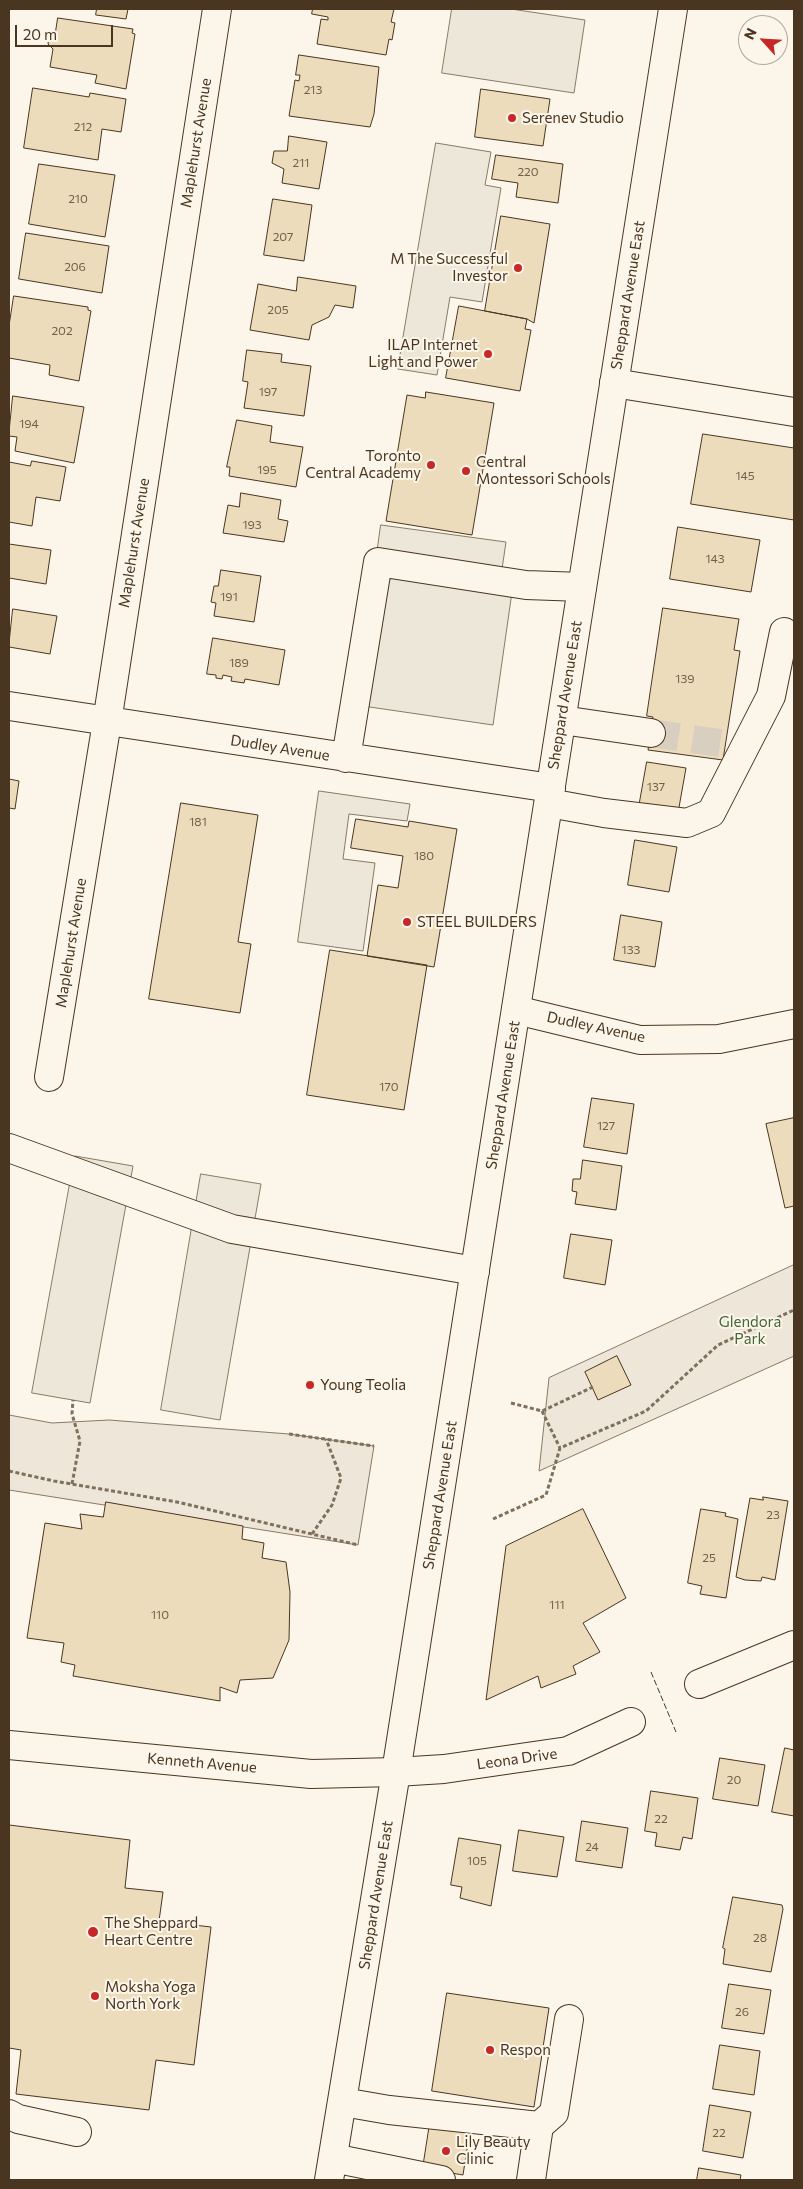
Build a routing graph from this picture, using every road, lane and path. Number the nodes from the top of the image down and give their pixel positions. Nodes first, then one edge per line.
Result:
1 (216, 9) edge
2 (673, 9) edge
3 (614, 383) junction
4 (794, 412) edge
5 (582, 587) junction
6 (784, 632) dead end
7 (9, 706) edge
8 (562, 720) junction
9 (107, 722) junction
10 (650, 733) tunnel mouth
11 (346, 758) junction
12 (550, 795) junction
13 (516, 1010) junction
14 (794, 1024) edge
15 (49, 1077) dead end
16 (9, 1148) edge
17 (475, 1271) junction
18 (794, 1310) edge
19 (592, 1387) dead end
20 (73, 1400) dead end
21 (510, 1403) dead end
22 (542, 1411) junction
23 (289, 1434) dead end
24 (326, 1439) junction
25 (374, 1446) dead end
26 (560, 1448) junction
27 (9, 1471) edge
28 (72, 1484) junction
29 (493, 1519) dead end
30 (312, 1534) junction
31 (358, 1545) dead end
32 (794, 1646) edge
33 (699, 1684) dead end
34 (631, 1722) dead end
35 (9, 1745) edge
36 (396, 1772) junction
37 (569, 2019) dead end
38 (342, 2102) junction
39 (9, 2114) edge
40 (539, 2126) junction
41 (77, 2132) dead end
42 (331, 2169) edge
43 (441, 2180) edge
44 (530, 2180) edge

1 - 9 street, Maplehurst Avenue
2 - 3 street, Sheppard Avenue East
3 - 4 street
3 - 5 street, Sheppard Avenue East
5 - 8 street, Sheppard Avenue East
5 - 11 street
6 - 12 street, Dudley Avenue
7 - 9 street, Dudley Avenue
8 - 10 street
8 - 12 street, Sheppard Avenue East
9 - 11 street, Dudley Avenue
9 - 15 street, Maplehurst Avenue
11 - 12 street, Dudley Avenue
12 - 13 street, Sheppard Avenue East
13 - 14 street, Dudley Avenue
13 - 17 street, Sheppard Avenue East
16 - 17 street
17 - 36 street, Sheppard Avenue East
18 - 26 path
19 - 22 path
20 - 28 path
21 - 22 path
22 - 26 path
23 - 24 path
24 - 25 path
24 - 30 path
26 - 29 path
27 - 28 path
28 - 30 path
30 - 31 path
32 - 33 street
34 - 36 street, Leona Drive
35 - 36 street, Kenneth Avenue
36 - 38 street, Sheppard Avenue East
37 - 40 street
38 - 40 street
38 - 42 street, Sheppard Avenue East
39 - 41 street
40 - 44 street
42 - 43 street

